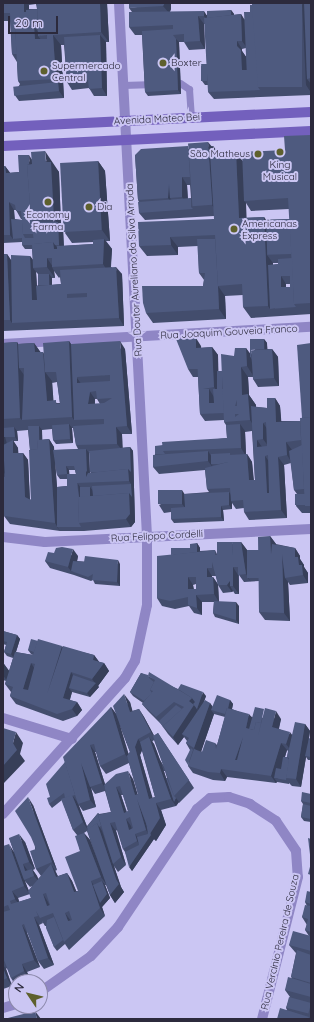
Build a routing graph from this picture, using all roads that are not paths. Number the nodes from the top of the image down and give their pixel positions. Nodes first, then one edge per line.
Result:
1 (120, 3) edge
2 (180, 83) dead end
3 (147, 84) edge
4 (123, 85) junction
5 (311, 112) edge
6 (190, 118) junction
7 (125, 120) junction
8 (3, 127) edge
9 (311, 131) edge
10 (126, 140) junction
11 (3, 146) edge
12 (311, 327) edge
13 (138, 336) junction
14 (3, 344) edge
15 (311, 529) edge
16 (147, 536) junction
17 (3, 537) edge
18 (3, 718) edge
19 (72, 739) junction
20 (3, 814) edge
21 (48, 986) edge
22 (262, 1019) edge

1 - 4 street, Rua Doutor Aureliano da Silva Arruda
2 - 6 lane
3 - 4 lane
4 - 7 street, Rua Doutor Aureliano da Silva Arruda
5 - 6 main road, Avenida Mateo Bei
6 - 7 main road, Avenida Mateo Bei
7 - 8 main road, Avenida Mateo Bei
7 - 10 street, Rua Doutor Aureliano da Silva Arruda
9 - 10 main road, Avenida Mateo Bei
10 - 11 main road, Avenida Mateo Bei
10 - 13 street, Rua Doutor Aureliano da Silva Arruda
12 - 13 street, Rua Joaquim Gouveia Franco
13 - 14 street, Rua Joaquim Gouveia Franco
13 - 16 street, Rua Doutor Aureliano da Silva Arruda
15 - 16 street, Rua Felippo Cordelli
16 - 17 street, Rua Felippo Cordelli
16 - 19 street, Rua Doutor Aureliano da Silva Arruda
18 - 19 street
19 - 20 street, Rua Doutor Aureliano da Silva Arruda
21 - 22 street, Rua Vercínio Pereira de Souza

